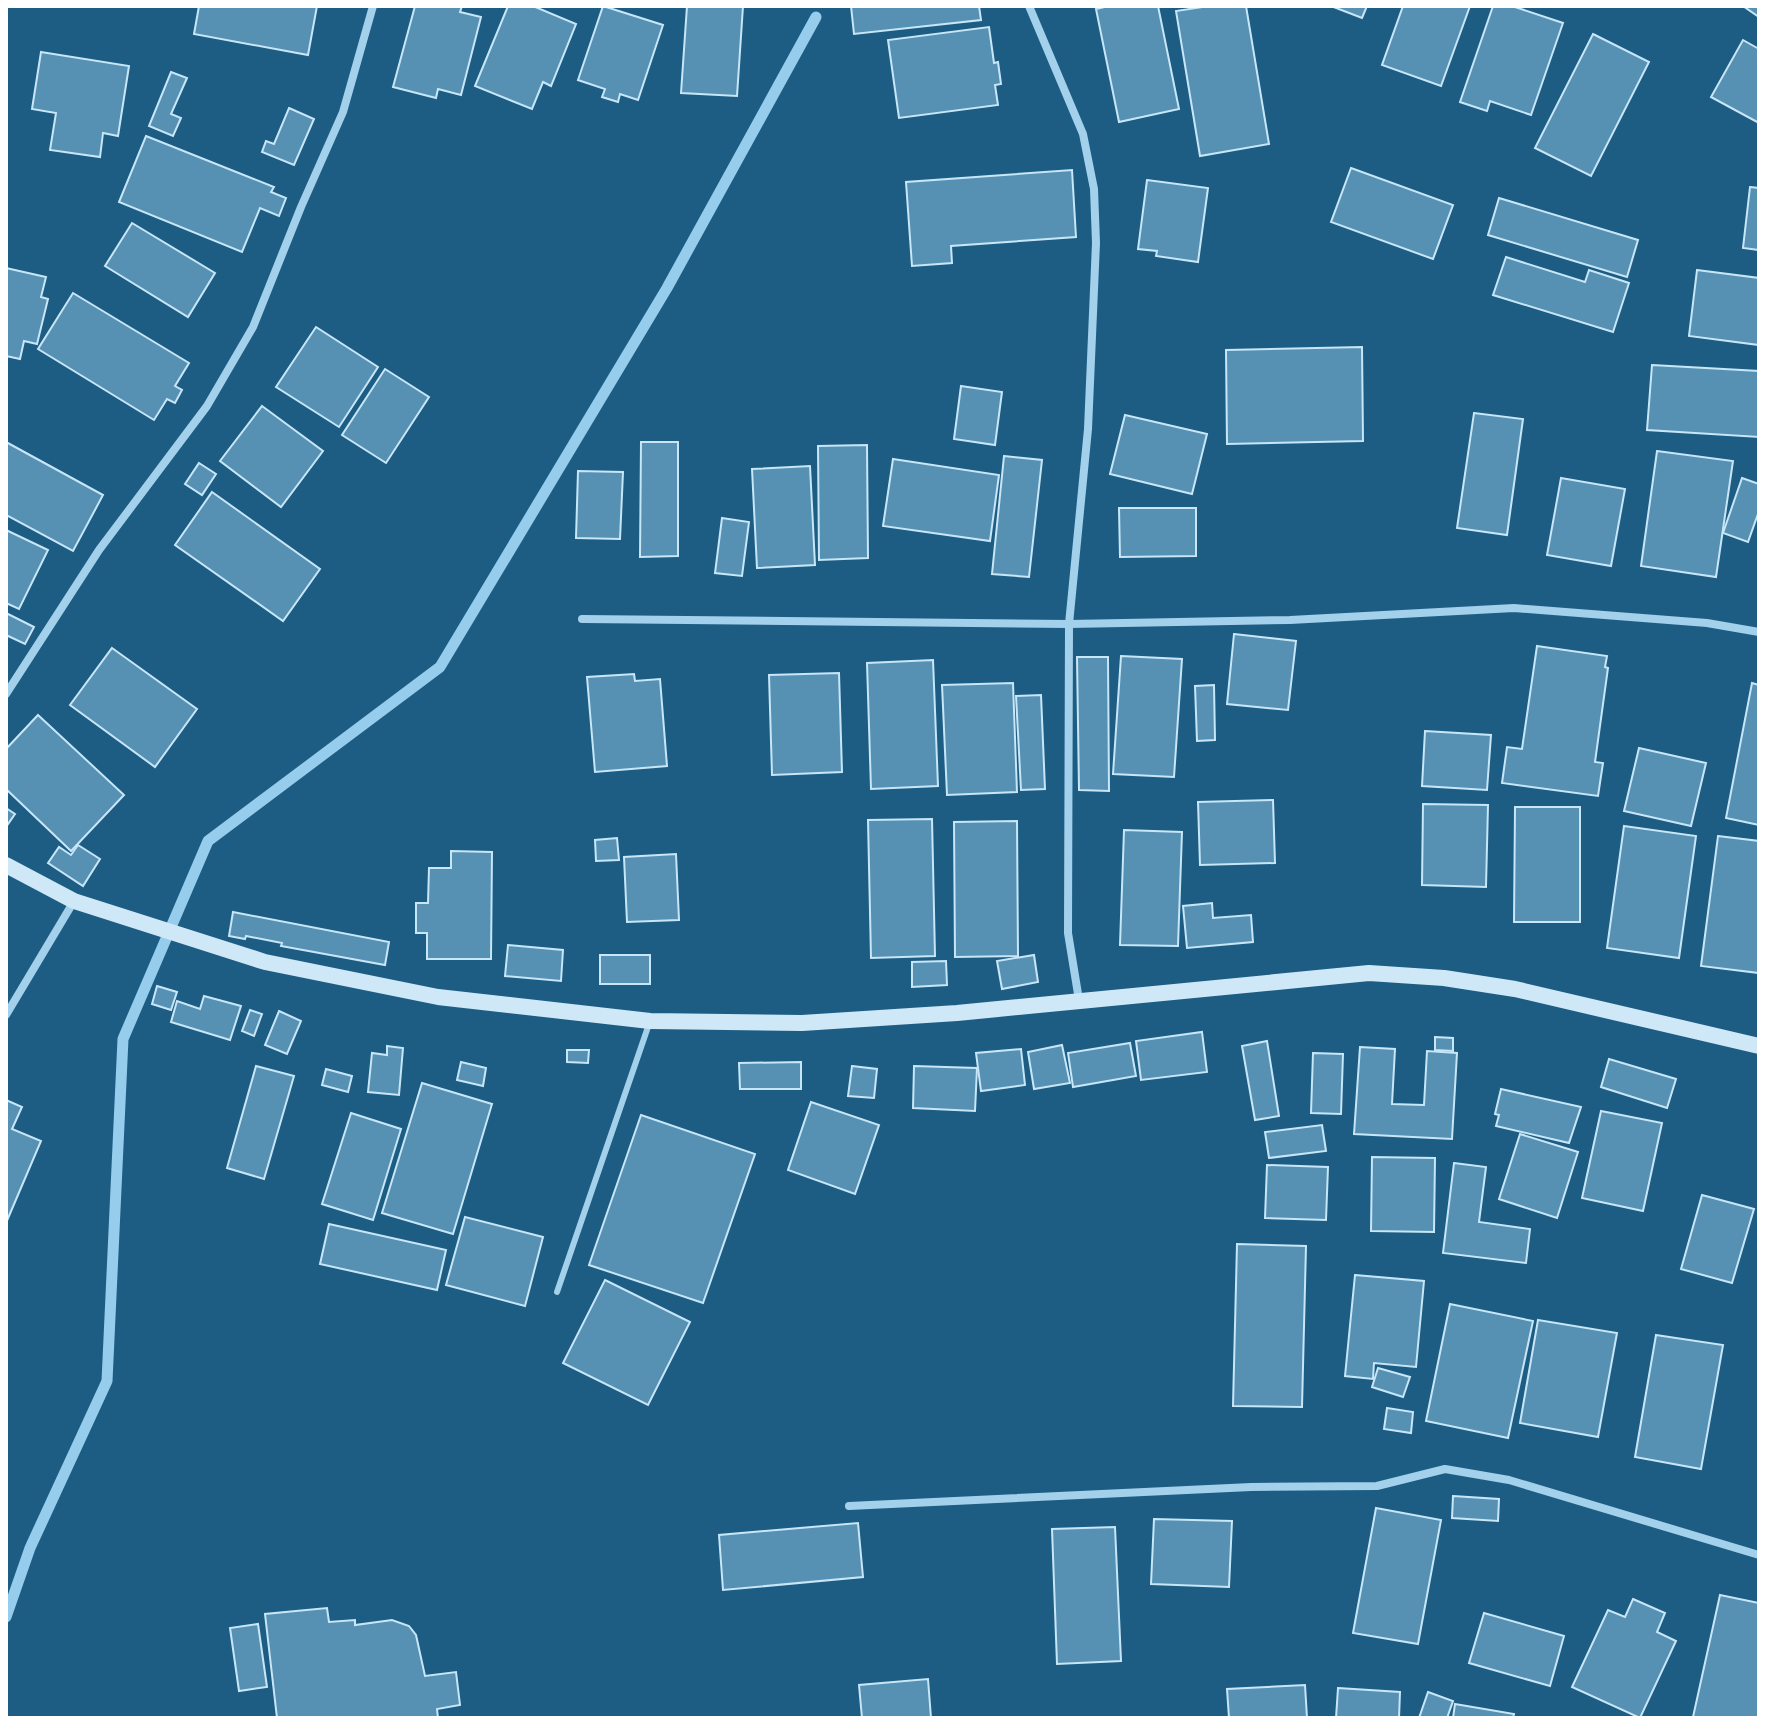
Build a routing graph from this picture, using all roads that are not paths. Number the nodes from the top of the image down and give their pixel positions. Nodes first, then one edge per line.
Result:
1 (373, 6) edge
2 (1029, 6) edge
3 (582, 619) dead end
4 (1069, 624) junction
5 (1759, 632) edge
6 (6, 694) edge
7 (6, 865) edge
8 (74, 901) junction
9 (1079, 1000) junction
10 (6, 1015) edge
11 (650, 1021) junction
12 (1759, 1046) edge
13 (557, 1292) dead end
14 (849, 1506) dead end
15 (1759, 1555) edge

1 - 6 street
2 - 4 street
3 - 4 street
4 - 5 street
4 - 9 street
7 - 8 street
8 - 10 street
8 - 11 street
9 - 11 street
9 - 12 street
11 - 13 lane
14 - 15 street

